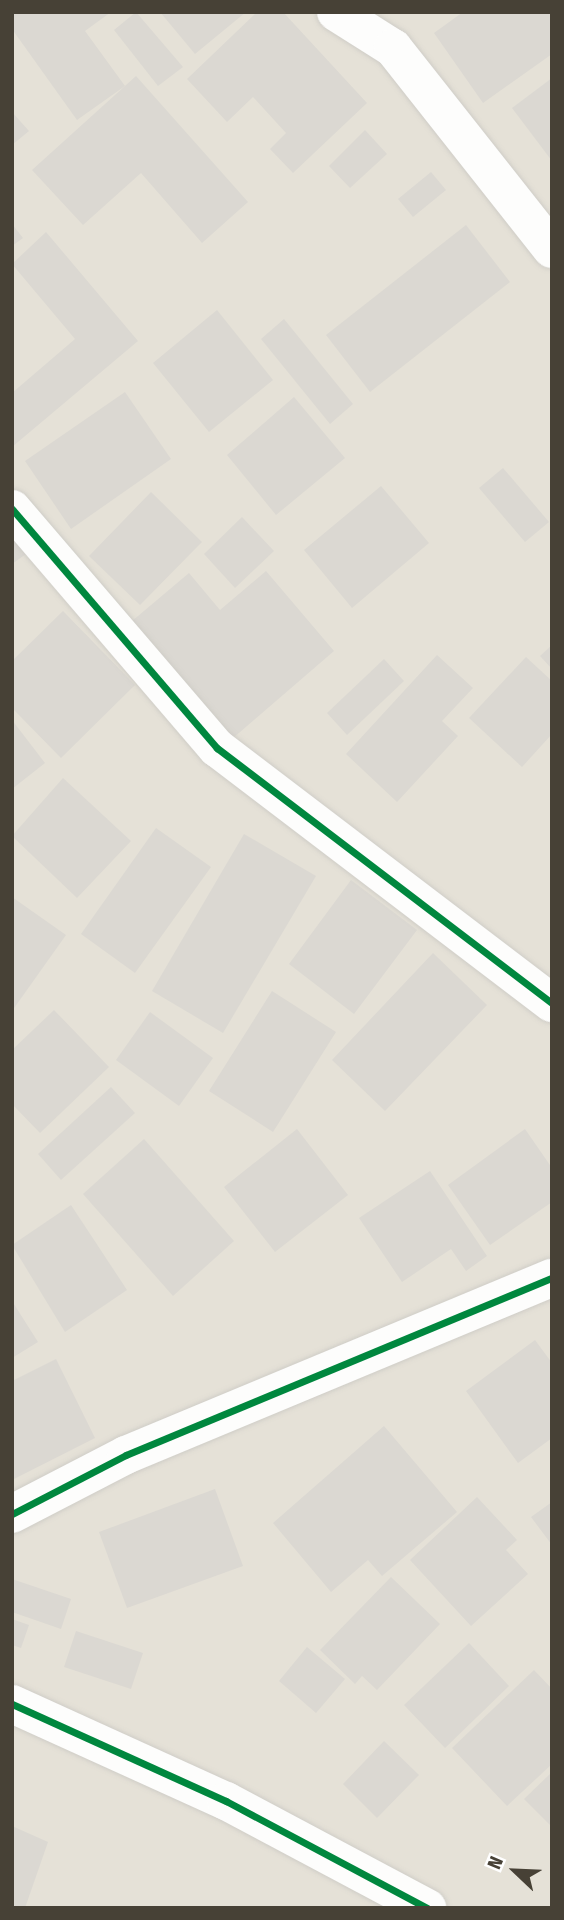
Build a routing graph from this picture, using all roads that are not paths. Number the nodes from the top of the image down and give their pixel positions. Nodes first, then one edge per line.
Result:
1 (336, 12) edge
2 (552, 249) edge
3 (12, 509) edge
4 (552, 1003) edge
5 (552, 1278) edge
6 (12, 1514) edge
7 (12, 1704) edge
8 (427, 1908) edge

1 - 2 street
3 - 4 street
5 - 6 street
7 - 8 street

